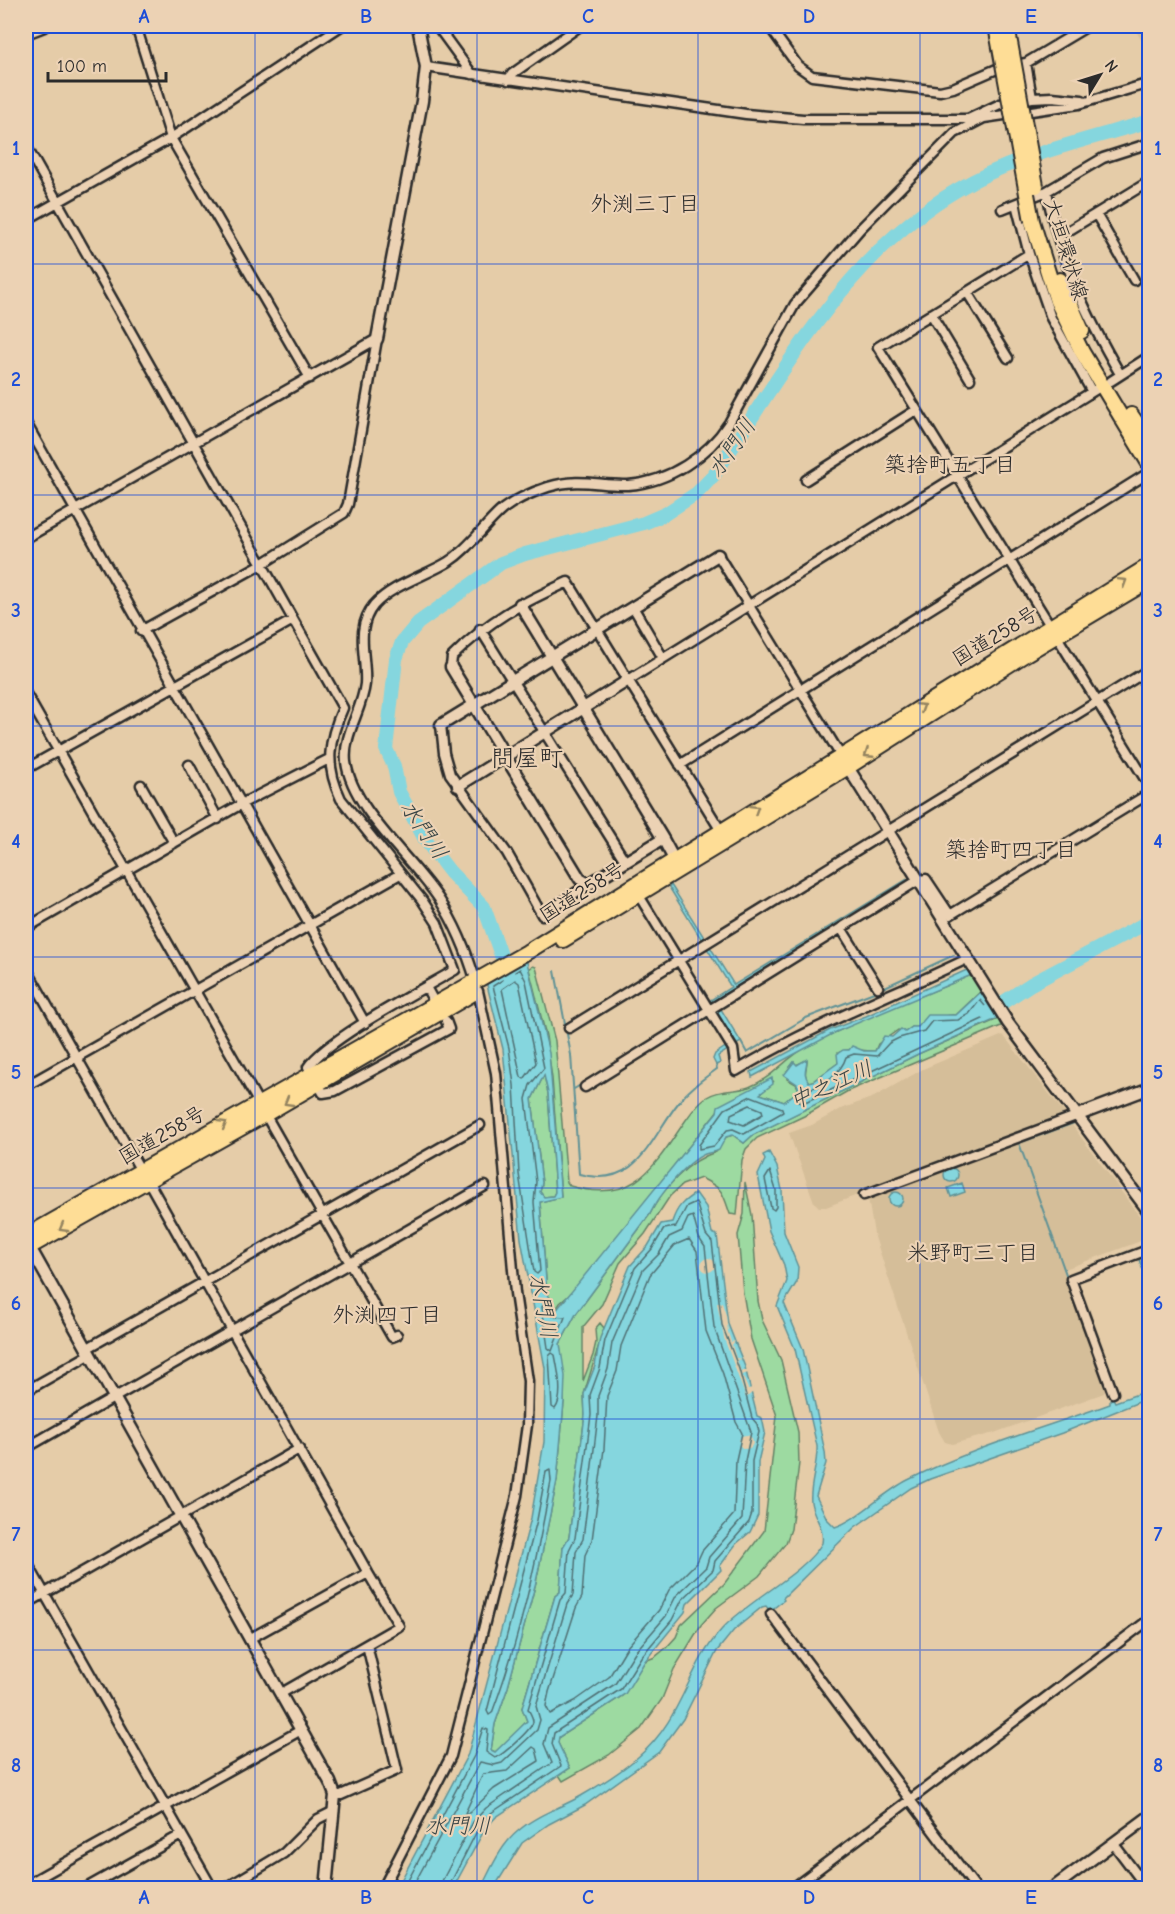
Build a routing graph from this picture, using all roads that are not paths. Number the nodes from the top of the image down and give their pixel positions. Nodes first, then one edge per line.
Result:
1 (44, 26) edge
2 (136, 26) edge
3 (341, 26) edge
4 (418, 26) edge
5 (438, 26) edge
6 (580, 26) edge
7 (769, 26) edge
8 (996, 26) edge
9 (1007, 26) edge
10 (1088, 26) edge
11 (26, 33) edge
12 (1026, 63) junction
13 (426, 68) junction
14 (472, 74) junction
15 (508, 80) junction
16 (1149, 83) edge
17 (1032, 98) junction
18 (1085, 101) junction
19 (969, 122) junction
20 (171, 138) junction
21 (1149, 143) edge
22 (26, 146) edge
23 (1149, 181) edge
24 (1047, 190) junction
25 (57, 203) junction
26 (1016, 204) junction
27 (1002, 209) dead end
28 (1096, 214) junction
29 (1037, 219) junction
30 (26, 220) edge
31 (1058, 237) junction
32 (1029, 254) junction
33 (1134, 280) dead end
34 (967, 292) junction
35 (931, 314) junction
36 (377, 339) junction
37 (1149, 356) edge
38 (1008, 358) dead end
39 (310, 378) junction
40 (970, 379) dead end
41 (1106, 383) junction
42 (916, 410) junction
43 (26, 423) edge
44 (1149, 442) edge
45 (192, 443) junction
46 (1149, 465) edge
47 (1149, 472) edge
48 (957, 476) junction
49 (806, 480) dead end
50 (75, 511) junction
51 (26, 538) edge
52 (718, 555) joint
53 (1009, 560) junction
54 (262, 564) junction
55 (1149, 565) edge
56 (1149, 580) edge
57 (520, 604) junction
58 (748, 604) junction
59 (633, 607) junction
60 (293, 620) junction
61 (480, 629) junction
62 (597, 629) junction
63 (141, 631) junction
64 (1054, 631) junction
65 (552, 657) junction
66 (663, 658) junction
67 (451, 667) joint
68 (1149, 669) edge
69 (514, 680) junction
70 (627, 681) junction
71 (173, 686) junction
72 (800, 690) junction
73 (26, 696) edge
74 (1097, 702) junction
75 (474, 705) junction
76 (582, 709) junction
77 (441, 725) joint
78 (546, 732) junction
79 (58, 750) junction
80 (505, 757) junction
81 (329, 759) junction
82 (844, 761) junction
83 (189, 765) dead end
84 (680, 765) junction
85 (26, 769) edge
86 (141, 785) dead end
87 (458, 786) junction
88 (1149, 787) edge
89 (1149, 793) edge
90 (243, 803) junction
91 (218, 819) junction
92 (721, 831) junction
93 (887, 831) junction
94 (663, 839) junction
95 (174, 843) junction
96 (625, 861) junction
97 (677, 864) junction
98 (126, 871) junction
99 (400, 874) junction
100 (917, 881) junction
101 (589, 884) junction
102 (638, 894) junction
103 (310, 925) junction
104 (26, 928) edge
105 (841, 928) junction
106 (529, 955) junction
107 (678, 961) junction
108 (968, 961) junction
109 (26, 968) edge
110 (479, 985) junction
111 (426, 987) junction
112 (878, 987) dead end
113 (193, 991) junction
114 (432, 998) dead end
115 (713, 1007) junction
116 (446, 1021) dead end
117 (365, 1023) junction
118 (569, 1028) dead end
119 (76, 1057) junction
120 (315, 1079) junction
121 (26, 1086) edge
122 (585, 1087) dead end
123 (1149, 1088) edge
124 (263, 1109) junction
125 (1076, 1116) junction
126 (480, 1125) dead end
127 (144, 1175) junction
128 (485, 1186) dead end
129 (864, 1195) dead end
130 (1149, 1213) edge
131 (323, 1215) junction
132 (27, 1243) edge
133 (1149, 1249) edge
134 (350, 1263) junction
135 (205, 1282) junction
136 (232, 1330) junction
137 (397, 1335) dead end
138 (87, 1352) junction
139 (26, 1391) edge
140 (1113, 1393) dead end
141 (113, 1398) junction
142 (26, 1448) edge
143 (299, 1449) junction
144 (180, 1517) junction
145 (26, 1561) edge
146 (368, 1573) junction
147 (44, 1594) junction
148 (26, 1604) edge
149 (771, 1614) dead end
150 (1149, 1619) edge
151 (249, 1639) junction
152 (367, 1645) junction
153 (280, 1694) junction
154 (301, 1730) junction
155 (335, 1795) junction
156 (910, 1801) junction
157 (165, 1806) junction
158 (334, 1811) junction
159 (1149, 1816) edge
160 (181, 1835) junction
161 (1113, 1843) junction
162 (26, 1887) edge
163 (86, 1888) edge
164 (212, 1888) edge
165 (226, 1888) edge
166 (326, 1888) edge
167 (383, 1888) edge
168 (793, 1888) edge
169 (976, 1888) edge
170 (1053, 1888) edge
171 (1147, 1888) edge

1 - 11 street
2 - 20 street
3 - 20 street
4 - 13 street
5 - 14 street
6 - 15 street
7 - 12 street
8 - 29 main road, 大垣環状線, bridge
9 - 29 main road, 大垣環状線, bridge
10 - 12 street
12 - 17 street
13 - 14 street
13 - 36 street
14 - 15 street
15 - 19 street
16 - 18 street
17 - 18 street
17 - 19 street
18 - 19 street
19 - 110 street
20 - 25 street
20 - 39 street
21 - 24 street
22 - 25 street
23 - 28 street
24 - 26 street
24 - 31 street
25 - 30 street
25 - 45 street
26 - 27 street
26 - 32 street
28 - 31 street
28 - 33 street
29 - 41 main road, 大垣環状線
31 - 41 street
32 - 34 street
32 - 41 street
34 - 35 street
34 - 38 street
35 - 40 street
35 - 42 street
36 - 39 street
36 - 54 street
37 - 41 street
39 - 45 street
41 - 44 main road, 大垣環状線
41 - 46 main road, 大垣環状線
41 - 48 street
42 - 48 street
42 - 49 street
43 - 50 street
45 - 50 street
45 - 54 street
47 - 53 street
48 - 53 street
48 - 58 street
50 - 51 street
50 - 63 street
52 - 58 street
52 - 59 street
53 - 64 street
53 - 72 street
54 - 60 street
54 - 63 street
64 -> 55 main road, 国道258号
56 - 64 main road, 国道258号
57 - 61 street
57 - 62 street
57 - 65 street
58 - 66 street
58 - 72 street
59 - 62 street
59 - 66 street
60 - 71 street
60 - 81 street
61 - 67 street
61 - 69 street
62 - 65 street
62 - 70 street
63 - 71 street
64 - 74 street
64 - 82 main road, 国道258号
65 - 69 street
65 - 76 street
66 - 70 street
67 - 75 street
68 - 74 street
69 - 75 street
69 - 78 street
70 - 76 street
70 - 84 street
71 - 79 street
71 - 90 street
72 - 82 street
72 - 84 street
73 - 79 street
74 - 88 street
74 - 93 street
75 - 77 street
75 - 80 street
76 - 78 street
76 - 94 street
77 - 87 street
78 - 80 street
78 - 96 street
79 - 85 street
79 - 98 street
80 - 87 street
80 - 101 street
81 - 90 street
81 - 99 street
92 -> 82 main road, 国道258号
82 - 93 street
82 - 97 main road, 国道258号
83 - 91 street
84 - 92 street
86 - 95 street
87 - 101 street
89 - 100 street
90 - 91 street
90 - 103 street
91 - 95 street
92 - 97 main road, 国道258号
93 - 100 street
93 - 107 street
94 - 96 street
94 - 97 street
95 - 98 street
96 - 101 street
97 - 102 main road, 国道258号
97 - 106 main road, 国道258号
98 - 104 street
98 - 113 street
99 - 103 street
99 - 111 street
100 - 105 street
100 - 108 street
102 - 106 main road, 国道258号
102 - 107 street
103 - 113 street
103 - 117 street
105 - 112 street
105 - 115 street
106 - 110 main road, 国道258号
107 - 115 street
107 - 118 street
108 - 115 street
108 - 125 street
109 - 119 street
110 - 120 main road, 国道258号
110 - 167 street
111 - 114 street
111 - 117 street
113 - 119 street
113 - 124 street
115 - 122 street
116 - 120 street
117 - 120 street
119 - 121 street
119 - 127 street
120 - 124 main road, 国道258号
123 - 125 street
124 - 127 main road, 国道258号
124 - 131 street
125 - 129 street
125 - 130 street
126 - 131 street
127 - 132 main road, 国道258号
127 - 135 street
128 - 134 street
131 - 134 street
131 - 135 street
132 - 138 street
133 - 140 street
134 - 136 street
134 - 137 street
135 - 136 street
135 - 138 street
136 - 141 street
136 - 143 street
138 - 139 street
138 - 141 street
141 - 142 street
141 - 144 street
143 - 144 street
143 - 146 street
144 - 147 street
144 - 151 street
145 - 147 street
146 - 151 street
146 - 152 street
147 - 148 street
147 - 157 street
149 - 156 street
150 - 156 street
151 - 153 street
152 - 153 street
152 - 155 street
153 - 154 street
154 - 155 street
154 - 157 street
155 - 158 street
156 - 168 street
156 - 169 street
157 - 160 street
157 - 162 street
158 - 165 street
158 - 166 street
159 - 161 street
160 - 163 street
160 - 164 street
161 - 170 street
161 - 171 street

